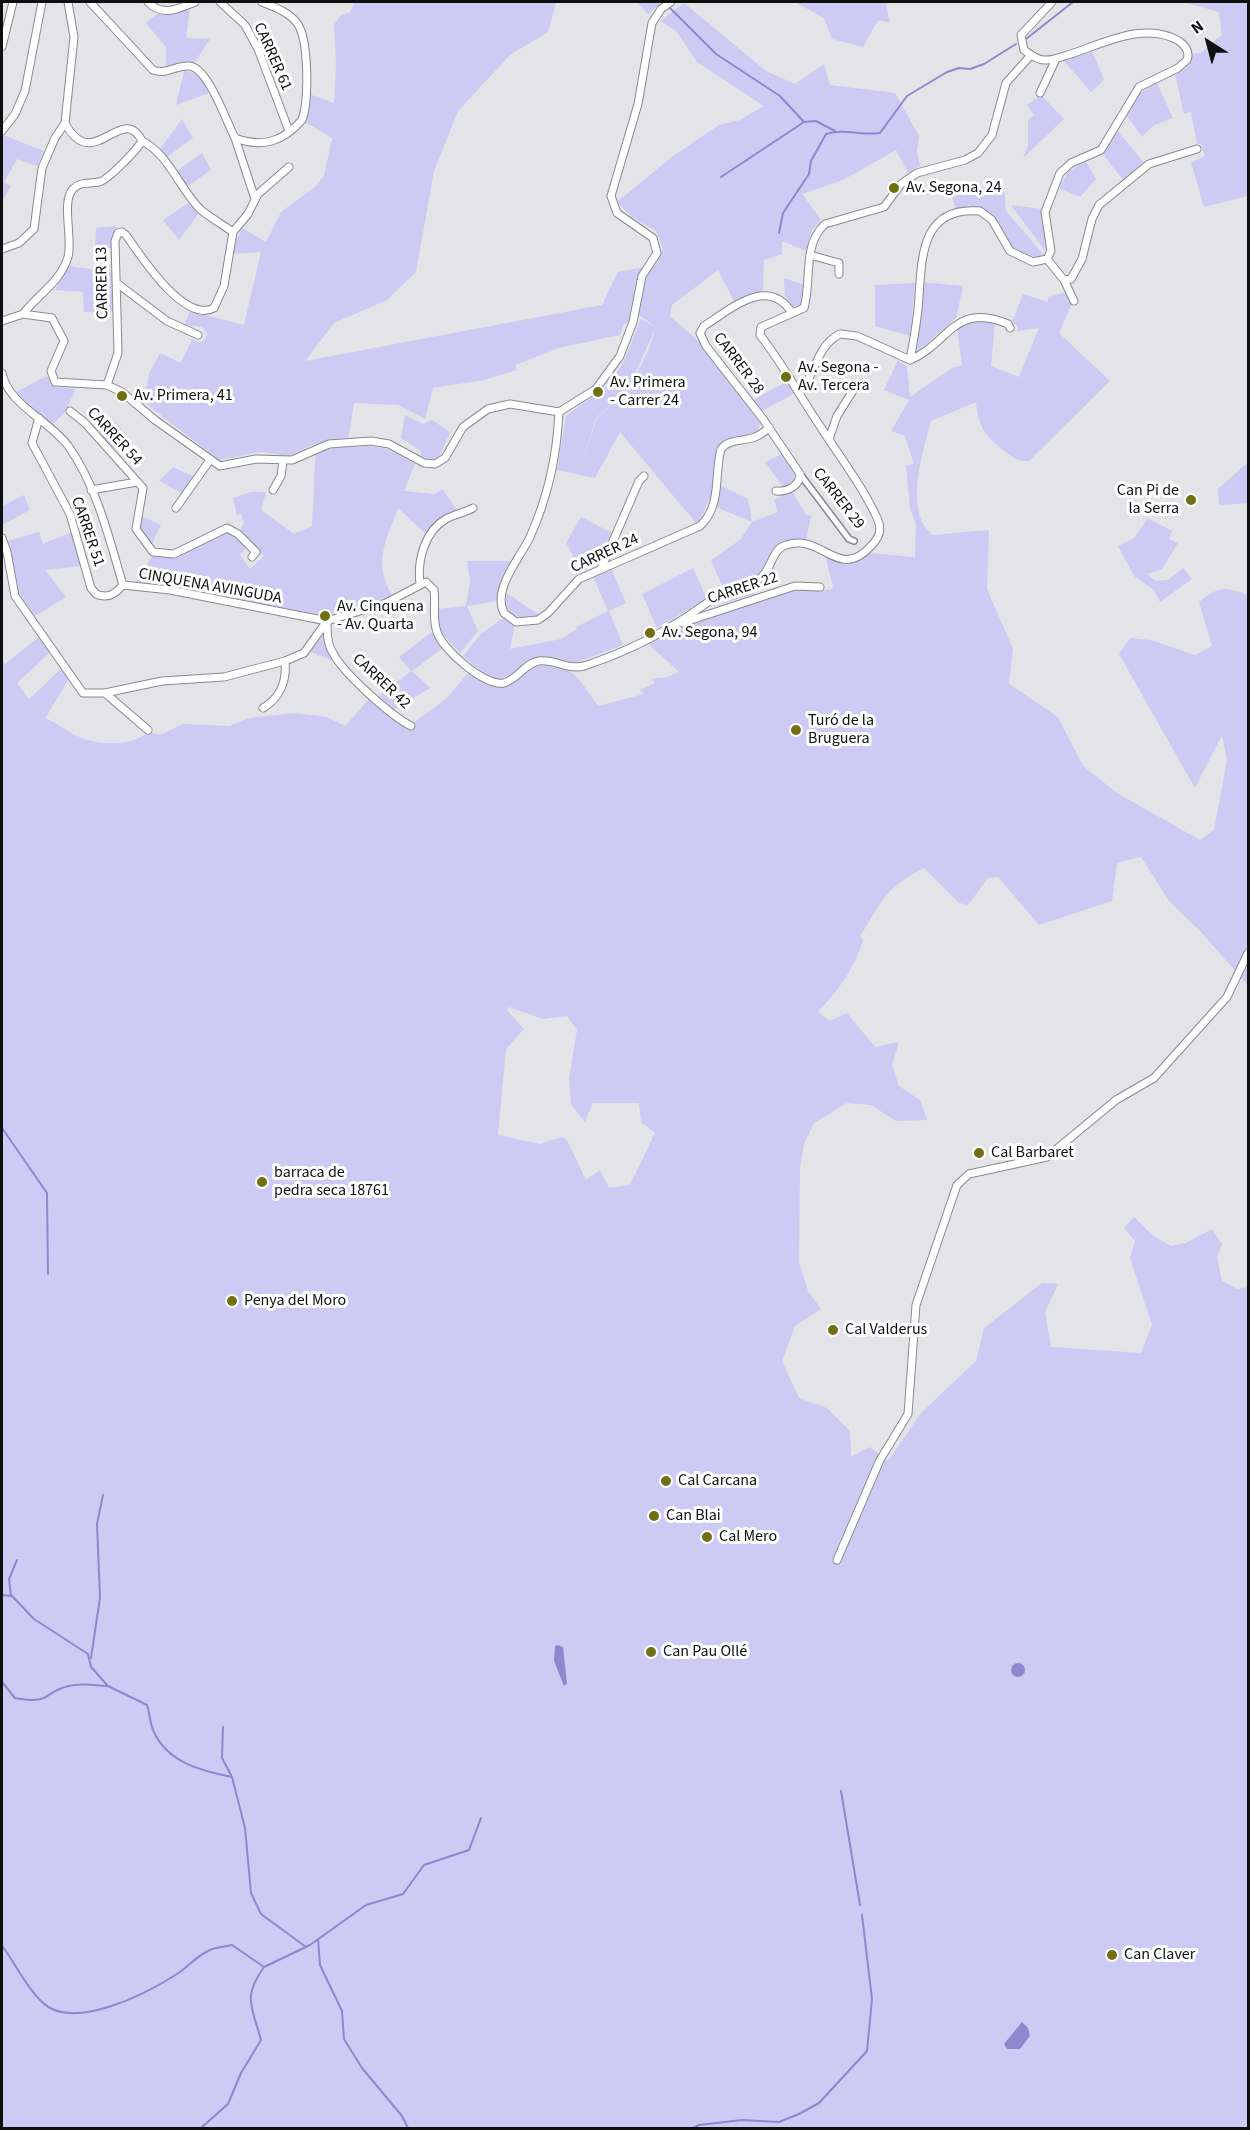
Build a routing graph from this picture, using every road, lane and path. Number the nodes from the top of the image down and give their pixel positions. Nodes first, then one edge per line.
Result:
1 (13, 2) edge
2 (42, 2) edge
3 (68, 2) edge
4 (90, 2) edge
5 (148, 2) edge
6 (195, 2) edge
7 (220, 2) edge
8 (262, 2) edge
9 (671, 2) edge
10 (1052, 2) edge
11 (2, 47) edge
12 (1032, 55) junction
13 (1056, 59) junction
14 (1040, 93) dead end
15 (65, 123) junction
16 (2, 131) edge
17 (289, 131) junction
18 (235, 138) junction
19 (142, 141) junction
20 (1197, 149) dead end
21 (289, 167) dead end
22 (255, 199) junction
23 (233, 232) junction
24 (2, 249) edge
25 (810, 255) junction
26 (1047, 260) junction
27 (839, 274) dead end
28 (1064, 280) junction
29 (118, 284) junction
30 (1074, 300) dead end
31 (792, 313) junction
32 (23, 314) junction
33 (2, 321) edge
34 (1010, 328) dead end
35 (198, 335) dead end
36 (910, 360) junction
37 (2, 373) edge
38 (107, 385) junction
39 (854, 389) dead end
40 (800, 392) junction
41 (70, 411) dead end
42 (559, 412) junction
43 (39, 418) junction
44 (769, 428) junction
45 (829, 440) junction
46 (210, 460) junction
47 (283, 460) junction
48 (800, 474) junction
49 (644, 476) dead end
50 (137, 482) junction
51 (91, 490) junction
52 (273, 490) dead end
53 (776, 491) dead end
54 (176, 508) dead end
55 (472, 508) dead end
56 (2, 538) edge
57 (854, 541) dead end
58 (252, 557) dead end
59 (602, 569) junction
60 (420, 583) junction
61 (123, 585) junction
62 (820, 587) dead end
63 (327, 621) junction
64 (674, 625) junction
65 (285, 661) junction
66 (105, 693) junction
67 (263, 708) dead end
68 (411, 726) dead end
69 (148, 730) dead end
70 (1248, 953) edge
71 (837, 1560) dead end

1 - 11 street
2 - 16 street
3 - 15 street
4 - 18 street
5 - 6 street
7 - 17 street, CARRER 61
8 - 17 street
9 - 42 street
10 - 12 street
12 - 13 street
12 - 25 street
13 - 14 street
13 - 26 street
15 - 19 street
15 - 24 street
17 - 18 street
18 - 22 street
19 - 23 street
19 - 32 street
20 - 28 street
21 - 22 street
22 - 23 street
23 - 29 street, CARRER 13
25 - 27 street
25 - 31 street
26 - 28 street
26 - 36 street
28 - 30 street
29 - 35 street
29 - 38 street, CARRER 13
31 - 40 street
31 - 44 street, CARRER 28
32 - 33 street
32 - 38 street
34 - 36 street
36 - 40 street
37 - 43 street, CINQUENA AVINGUDA
38 - 46 street
39 - 45 street
40 - 45 street
41 - 50 street, CARRER 54
42 - 47 street
42 - 59 street, CARRER 24
43 - 51 street, CINQUENA AVINGUDA
43 - 61 street, CARRER 51
44 - 48 street, CARRER 28
44 - 59 street, CARRER 24
45 - 64 street
46 - 47 street
46 - 54 street
47 - 52 street
48 - 53 street
48 - 57 street, CARRER 29
49 - 59 street
50 - 51 street
50 - 58 street
51 - 61 street, CINQUENA AVINGUDA
55 - 60 street
56 - 66 street
60 - 63 street
60 - 64 street
61 - 63 street, CINQUENA AVINGUDA
62 - 64 street, CARRER 22
63 - 65 street
63 - 68 street, CARRER 42
65 - 66 street
65 - 67 street
66 - 69 street
70 - 71 street

